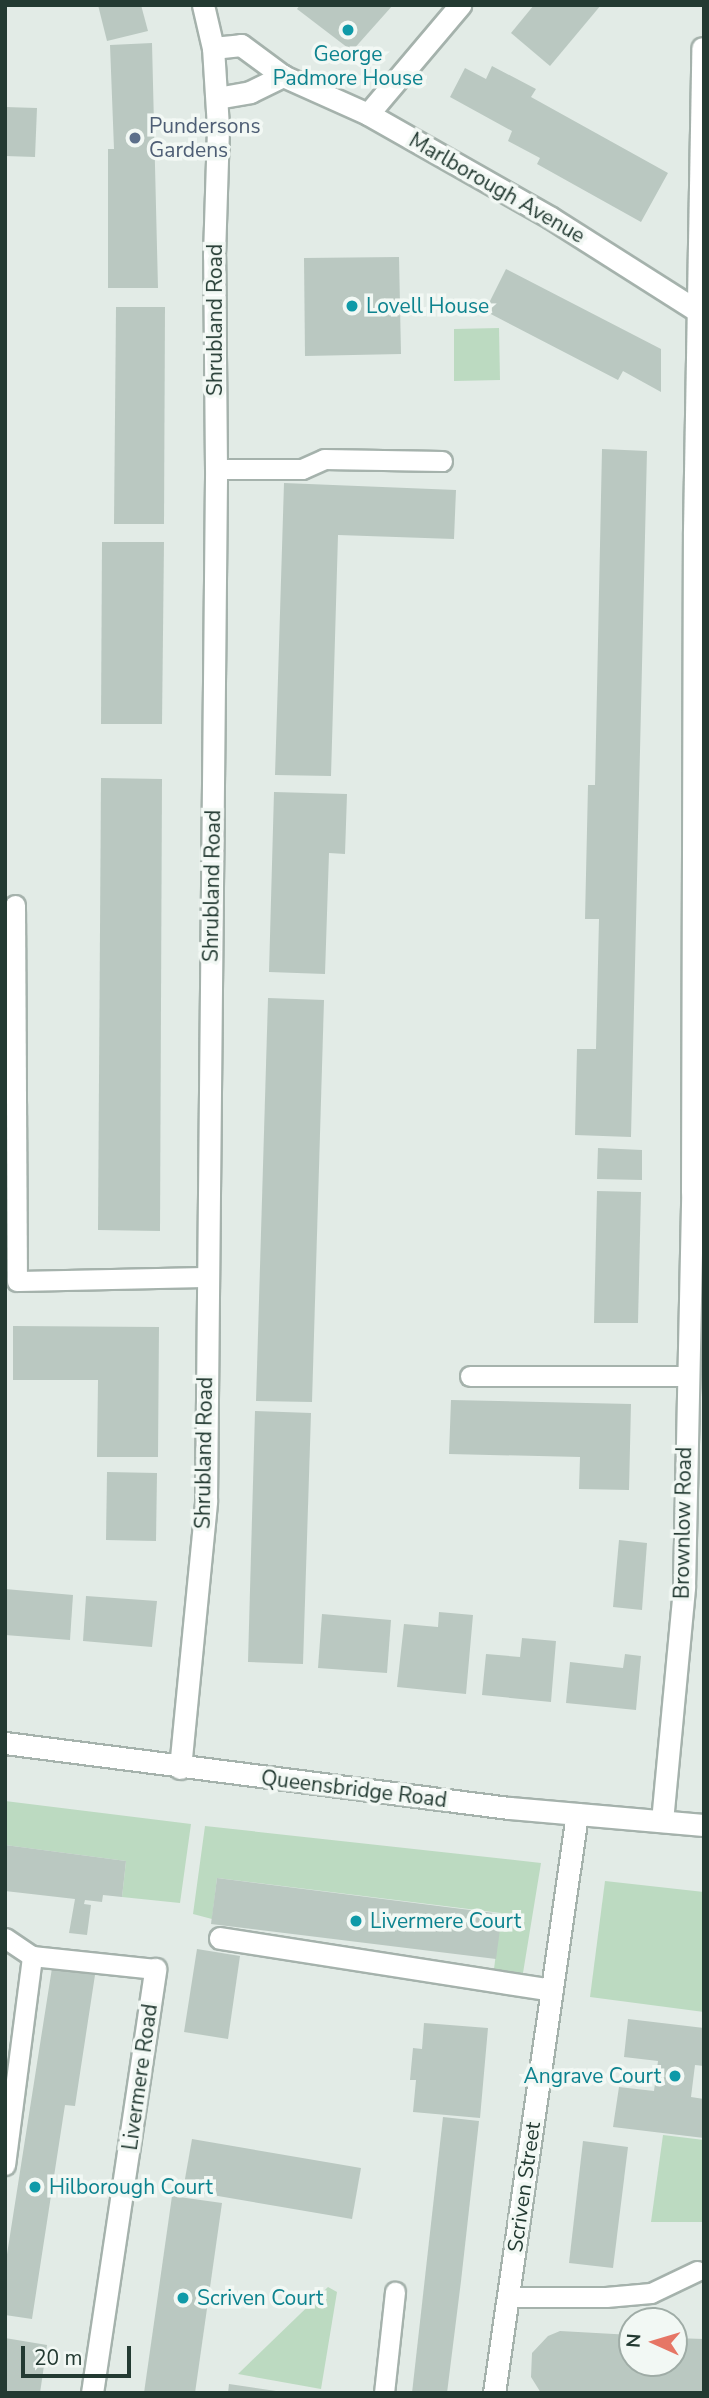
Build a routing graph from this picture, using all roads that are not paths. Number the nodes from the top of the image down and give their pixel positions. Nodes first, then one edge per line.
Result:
1 (203, 5) edge
2 (460, 5) edge
3 (213, 48) junction
4 (702, 48) edge
5 (283, 76) junction
6 (217, 98) junction
7 (368, 114) junction
8 (702, 177) edge
9 (702, 313) edge
10 (442, 461) dead end
11 (216, 469) junction
12 (699, 489) edge
13 (699, 809) edge
14 (15, 905) dead end
15 (698, 1192) edge
16 (206, 1277) junction
17 (470, 1376) dead end
18 (686, 1376) junction
19 (694, 1588) edge
20 (5, 1743) edge
21 (180, 1768) junction
22 (578, 1814) junction
23 (662, 1822) junction
24 (704, 1825) edge
25 (5, 1938) edge
26 (220, 1938) dead end
27 (32, 1956) junction
28 (155, 1969) joint
29 (552, 1990) junction
30 (5, 2165) edge
31 (697, 2271) dead end
32 (395, 2292) dead end
33 (509, 2297) junction
34 (92, 2393) edge
35 (384, 2393) edge
36 (494, 2393) edge

1 - 3 street, Shrubland Road
2 - 7 street
3 - 5 street, Marlborough Avenue
3 - 6 street, Shrubland Road
4 - 8 street, Brownlow Road
5 - 6 street
5 - 7 street, Marlborough Avenue
6 - 11 street, Shrubland Road
7 - 9 street, Marlborough Avenue
8 - 9 street, Brownlow Road
9 - 12 street, Brownlow Road
10 - 11 lane
11 - 16 street, Shrubland Road
12 - 13 street, Brownlow Road
13 - 15 street, Brownlow Road
14 - 16 lane
15 - 18 street, Brownlow Road
16 - 21 street, Shrubland Road
17 - 18 lane
18 - 19 street, Brownlow Road
19 - 23 street, Brownlow Road
20 - 21 street, Queensbridge Road
21 - 22 street, Queensbridge Road
22 - 23 street, Queensbridge Road
22 - 29 street, Scriven Street
23 - 24 street, Queensbridge Road
25 - 27 lane
26 - 29 street
27 - 28 lane
27 - 30 lane
28 - 34 street, Livermere Road
29 - 33 street, Scriven Street
31 - 33 lane
32 - 35 lane
33 - 36 street, Scriven Street

